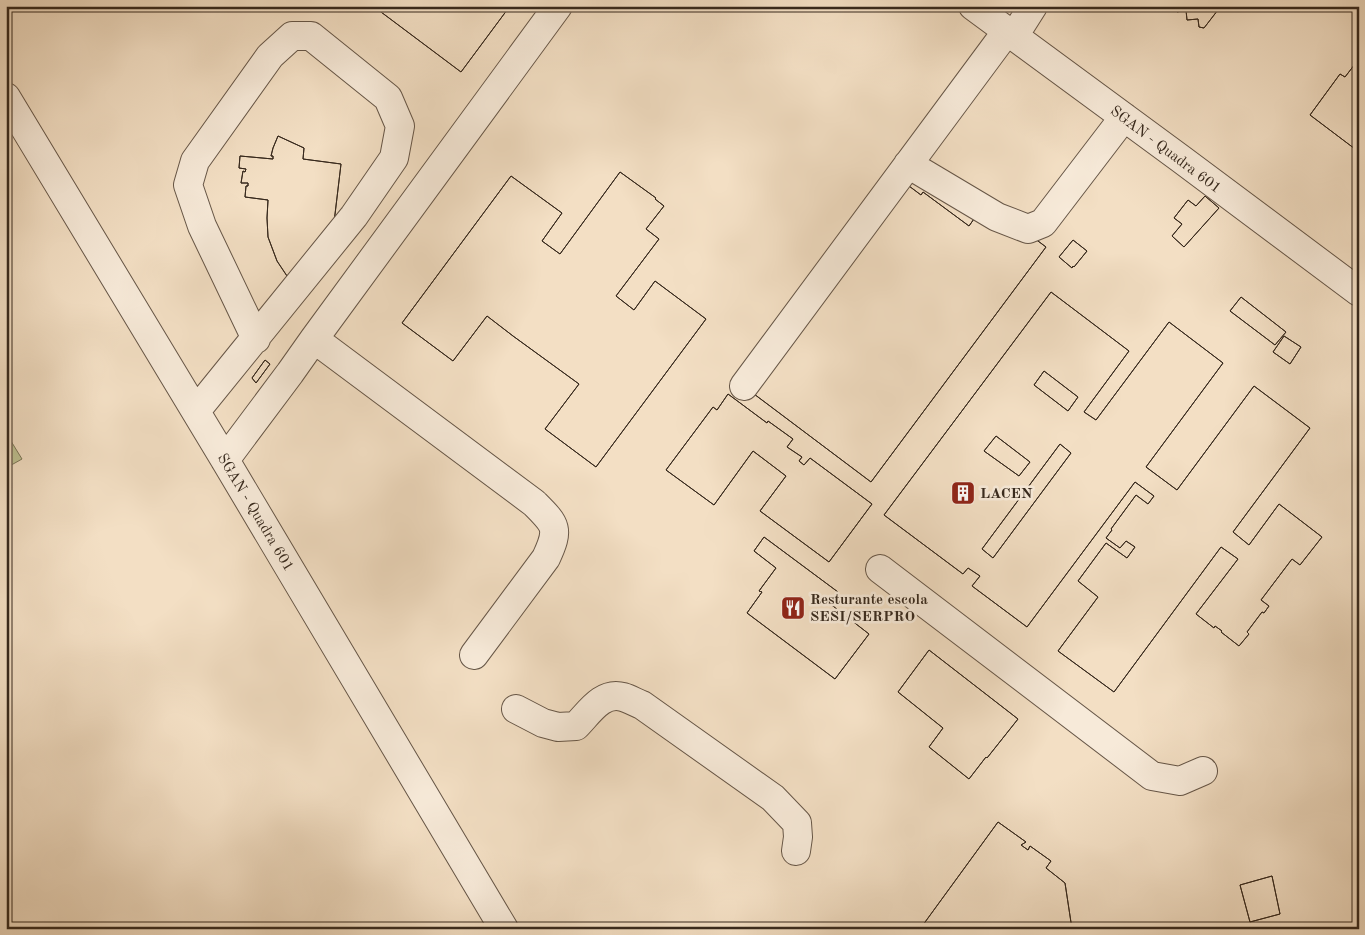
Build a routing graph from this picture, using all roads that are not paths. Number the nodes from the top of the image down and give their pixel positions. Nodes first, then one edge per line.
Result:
1 (558, 6) edge
2 (973, 6) edge
3 (1033, 6) edge
4 (1010, 33) junction
5 (6, 97) edge
6 (1124, 117) junction
7 (908, 164) junction
8 (1359, 292) edge
9 (256, 339) junction
10 (314, 339) junction
11 (744, 386) dead end
12 (196, 411) junction
13 (225, 460) junction
14 (880, 569) dead end
15 (474, 655) dead end
16 (516, 709) dead end
17 (1203, 771) dead end
18 (796, 851) dead end
19 (504, 929) edge

1 - 10 street
2 - 4 street, SGAN - Quadra 601
3 - 4 street
4 - 6 street, SGAN - Quadra 601
4 - 7 street
5 - 12 street, SGAN - Quadra 601
6 - 7 street
6 - 8 street, SGAN - Quadra 601
7 - 11 street
9 - 9 street
9 - 12 street
10 - 13 street
10 - 15 street
12 - 13 street, SGAN - Quadra 601
13 - 19 street, SGAN - Quadra 601
14 - 17 street
16 - 18 street

